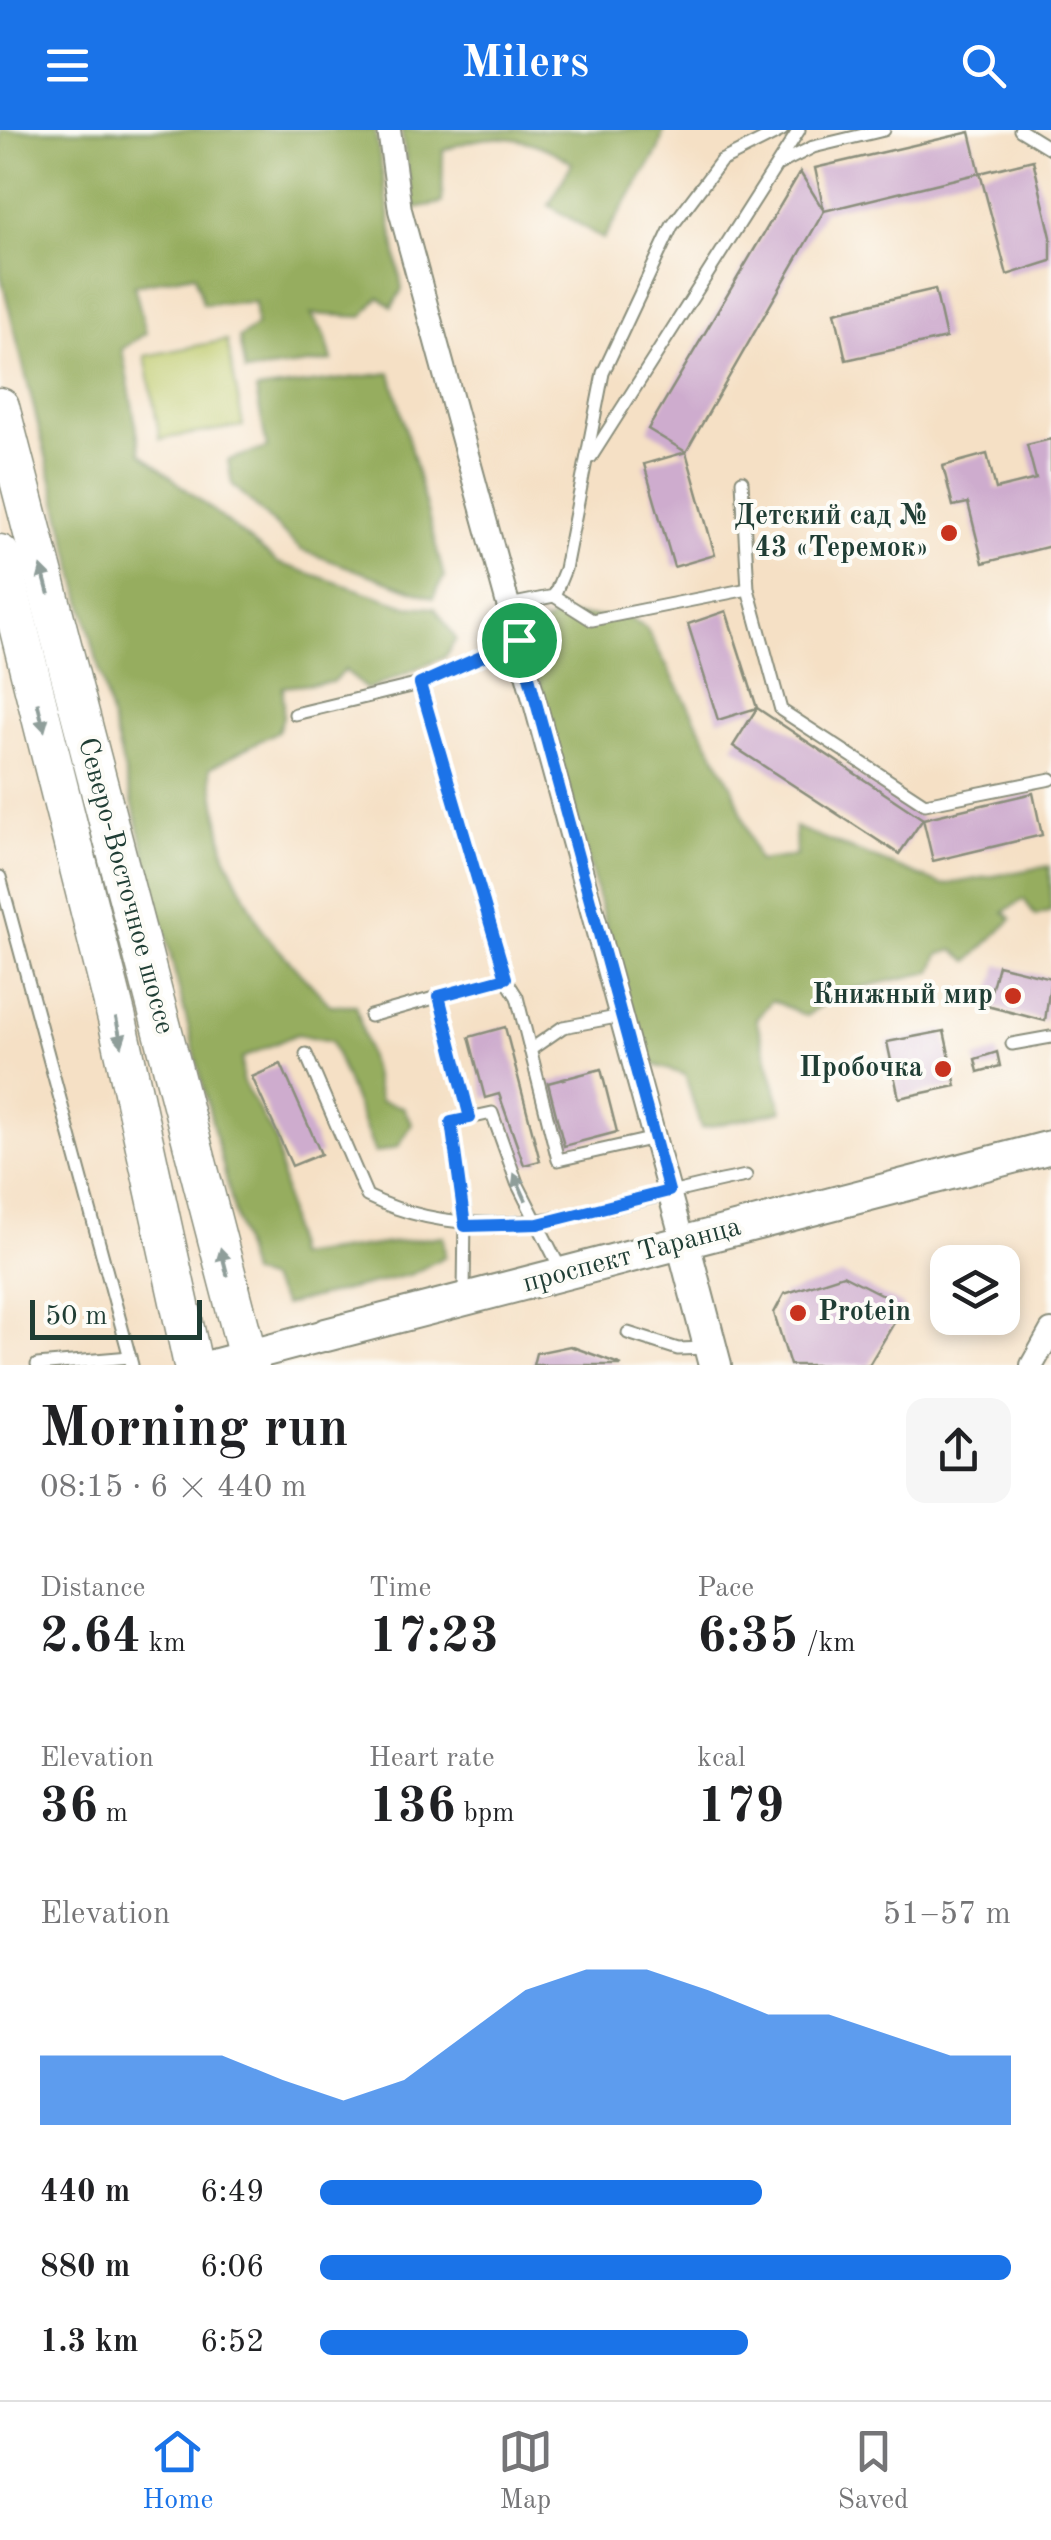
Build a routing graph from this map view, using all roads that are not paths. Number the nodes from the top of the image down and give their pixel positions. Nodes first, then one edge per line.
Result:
1 (389, 130) edge
2 (782, 130) edge
3 (799, 130) edge
4 (884, 130) edge
5 (1020, 130) edge
6 (1051, 149) edge
7 (776, 166) junction
8 (0, 407) edge
9 (586, 465) junction
10 (742, 482) dead end
11 (0, 554) edge
12 (748, 589) junction
13 (554, 596) junction
14 (510, 605) junction
15 (519, 640) junction
16 (420, 684) junction
17 (295, 714) dead end
18 (1051, 779) edge
19 (0, 876) edge
20 (506, 978) junction
21 (439, 996) junction
22 (370, 1016) dead end
23 (622, 1016) junction
24 (1051, 1037) edge
25 (1012, 1044) dead end
26 (530, 1050) junction
27 (306, 1054) dead end
28 (470, 1118) junction
29 (656, 1138) junction
30 (1051, 1147) edge
31 (746, 1176) dead end
32 (669, 1191) junction
33 (538, 1224) junction
34 (465, 1226) junction
35 (683, 1242) junction
36 (563, 1274) junction
37 (465, 1299) junction
38 (1051, 1331) edge
39 (628, 1333) dead end
40 (326, 1335) joint
41 (714, 1356) edge
42 (131, 1361) edge
43 (236, 1362) edge
44 (37, 1365) edge
45 (193, 1365) edge
46 (1032, 1365) edge

1 - 14 street
2 - 9 lane
3 - 7 lane
4 - 7 lane
5 - 6 lane
7 - 9 lane
43 -> 8 main road, Северо-Восточное шоссе
9 - 13 lane
10 - 12 lane
11 -> 45 main road, Северо-Восточное шоссе
12 - 13 lane
12 - 18 lane
13 - 14 lane
14 - 15 street
15 - 16 lane
15 - 23 street
16 - 17 lane
16 - 20 lane
19 - 42 lane
20 - 21 lane
20 - 26 lane
21 - 22 lane
21 - 28 lane
23 - 26 lane
23 - 29 street
24 - 25 lane
26 - 29 lane
27 - 34 lane
33 -> 28 lane
28 - 34 lane
29 - 32 street
30 - 35 main road, проспект Таранца
31 - 32 lane
32 - 33 lane
32 - 35 street
33 - 34 lane
33 - 36 lane
34 - 37 lane
35 - 36 main road, проспект Таранца
35 - 41 main road
36 - 37 main road, проспект Таранца
37 - 40 main road, проспект Таранца
38 - 46 street
39 - 41 lane
40 - 43 street, проспект Таранца
42 - 44 lane

